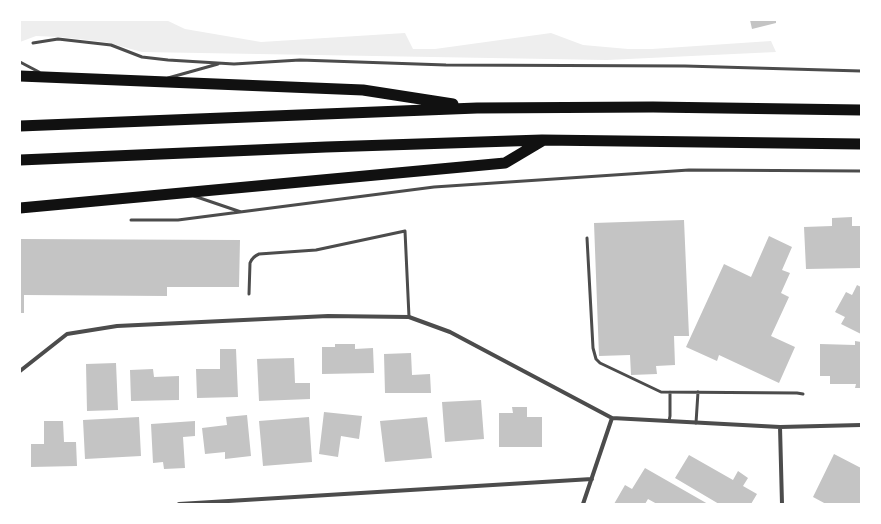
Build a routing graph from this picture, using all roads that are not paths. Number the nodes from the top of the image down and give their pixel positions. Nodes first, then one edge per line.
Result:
1 (33, 43) dead end
2 (20, 62) edge
3 (222, 63) junction
4 (861, 71) edge
5 (20, 76) edge
6 (51, 78) junction
7 (154, 81) junction
8 (477, 108) junction
9 (861, 110) edge
10 (20, 126) edge
11 (542, 140) junction
12 (861, 144) edge
13 (20, 160) edge
14 (861, 171) edge
15 (185, 193) junction
16 (20, 208) edge
17 (243, 212) junction
18 (131, 220) dead end
19 (587, 238) dead end
20 (249, 294) dead end
21 (409, 317) junction
22 (20, 371) edge
23 (670, 392) junction
24 (698, 392) junction
25 (803, 394) dead end
26 (612, 418) junction
27 (668, 421) junction
28 (696, 423) junction
29 (861, 425) edge
30 (780, 427) junction
31 (592, 479) junction
32 (179, 504) edge
33 (583, 504) edge
34 (782, 504) edge

1 - 3 lane
2 - 6 lane
3 - 4 lane
3 - 7 lane
5 - 6 highway
6 - 7 highway
7 - 8 highway
8 - 9 highway
8 - 10 highway
11 - 12 highway
11 - 13 highway
11 - 15 highway
14 - 17 lane
15 - 16 highway
15 - 17 lane
17 - 18 lane
19 - 23 lane
20 - 21 lane
21 - 22 street
21 - 26 street
23 - 24 lane
23 - 27 lane
24 - 25 lane
24 - 28 lane
26 - 27 street
26 - 31 street
27 - 28 street
28 - 30 street
29 - 30 street
30 - 34 street
31 - 32 street
31 - 33 street

